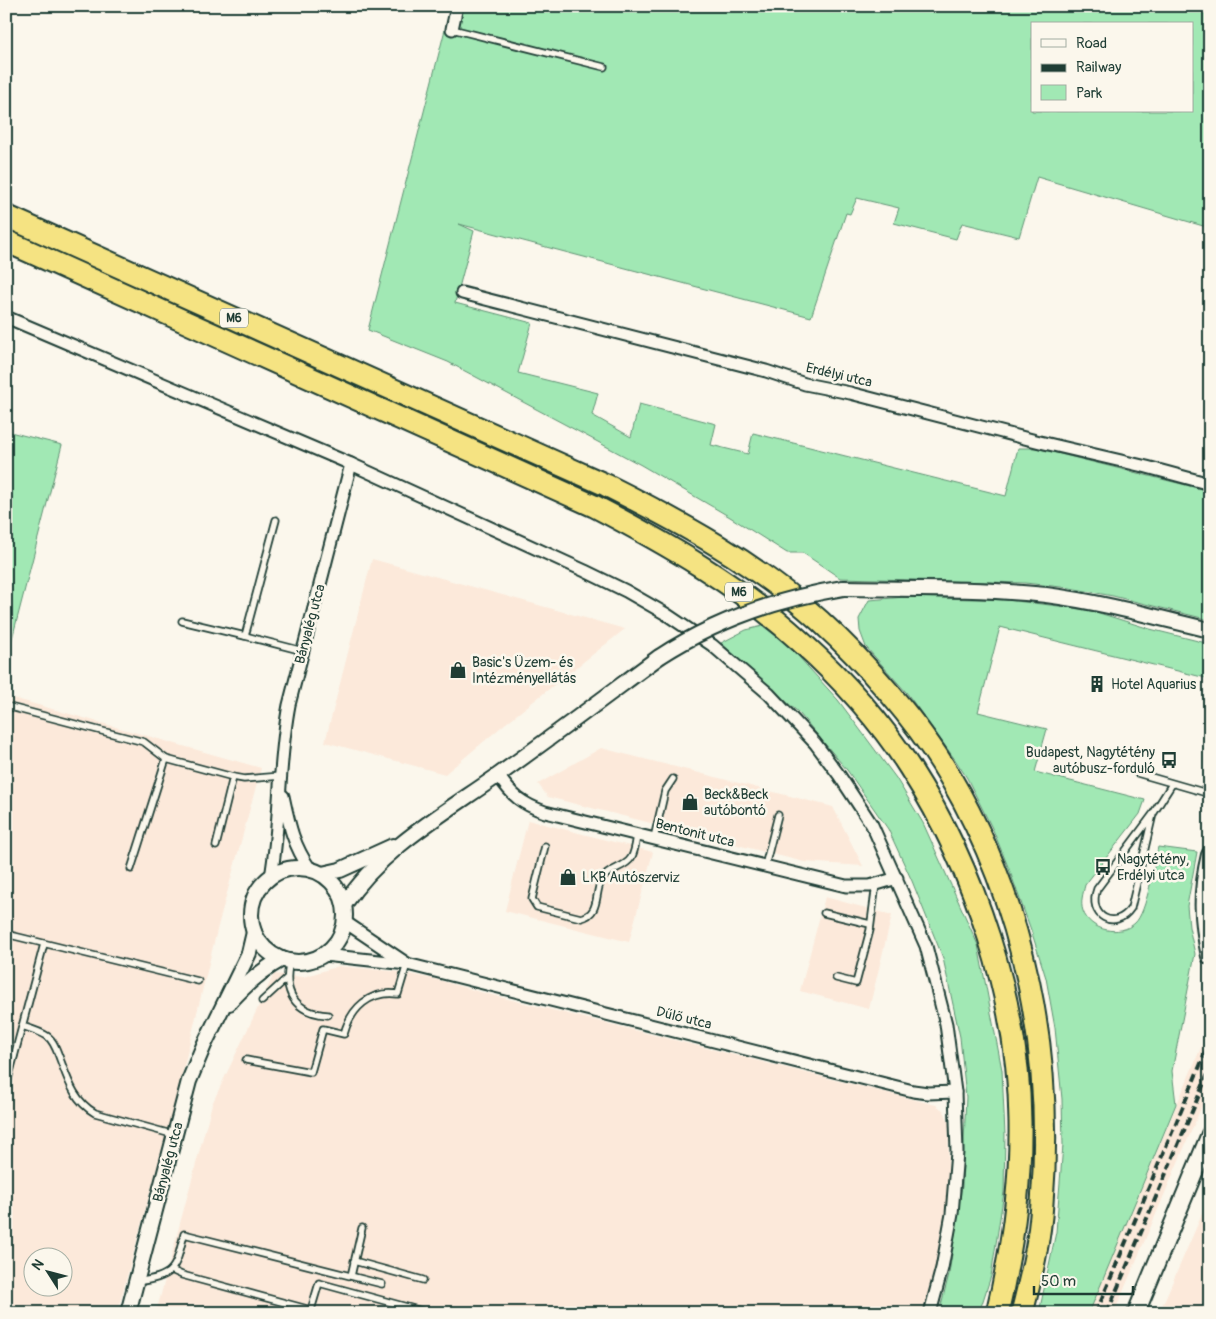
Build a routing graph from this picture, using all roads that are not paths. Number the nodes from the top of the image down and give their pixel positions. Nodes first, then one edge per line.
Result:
1 (457, 6) edge
2 (452, 29) joint
3 (604, 67) dead end
4 (6, 216) edge
5 (6, 241) edge
6 (462, 293) dead end
7 (6, 317) edge
8 (351, 464) junction
9 (1210, 484) edge
10 (276, 520) dead end
11 (182, 621) dead end
12 (1210, 630) edge
13 (245, 636) junction
14 (303, 651) junction
15 (6, 706) edge
16 (166, 759) junction
17 (1137, 773) dead end
18 (498, 775) junction
19 (234, 776) junction
20 (673, 779) dead end
21 (280, 781) junction
22 (1172, 784) junction
23 (1210, 794) edge
24 (1153, 814) junction
25 (778, 815) dead end
26 (638, 834) junction
27 (654, 838) junction
28 (407, 839) junction
29 (216, 846) dead end
30 (545, 846) dead end
31 (1210, 855) edge
32 (765, 866) junction
33 (131, 869) dead end
34 (316, 872) junction
35 (271, 877) junction
36 (897, 878) junction
37 (876, 884) junction
38 (344, 905) junction
39 (824, 913) dead end
40 (345, 922) junction
41 (870, 924) junction
42 (254, 932) junction
43 (6, 934) edge
44 (44, 944) junction
45 (324, 954) junction
46 (1210, 956) edge
47 (286, 960) junction
48 (407, 964) junction
49 (287, 978) junction
50 (836, 978) dead end
51 (198, 981) dead end
52 (262, 1001) dead end
53 (219, 1015) junction
54 (328, 1015) dead end
55 (22, 1026) junction
56 (6, 1053) edge
57 (14, 1056) junction
58 (246, 1060) dead end
59 (6, 1087) edge
60 (955, 1092) junction
61 (1210, 1134) edge
62 (175, 1136) junction
63 (362, 1228) dead end
64 (354, 1261) junction
65 (171, 1270) junction
66 (351, 1276) junction
67 (423, 1280) dead end
68 (136, 1282) junction
69 (382, 1284) dead end
70 (312, 1311) edge
71 (128, 1313) edge
72 (429, 1313) edge
73 (930, 1313) edge
74 (997, 1313) edge
75 (1022, 1313) edge
76 (1136, 1313) edge

1 - 2 street
2 - 3 lane
4 - 75 highway, M6
5 - 74 highway, M6
6 - 9 street, Erdélyi utca
7 - 8 street
8 - 14 street, Bányalég utca
8 - 36 street
10 - 13 lane
11 - 13 lane
12 - 18 street, bridge
13 - 14 lane
14 - 21 street, Bányalég utca
15 - 16 lane
16 - 19 lane
16 - 33 lane
17 - 22 lane
18 - 26 street, Bentonit utca
18 - 28 street
19 - 21 lane
19 - 29 lane
20 - 27 lane
21 - 34 street, Bányalég utca
21 - 35 street, Bányalég utca
22 - 23 lane
22 - 24 lane
24 - 24 lane
25 - 32 lane
26 - 27 street, Bentonit utca
26 - 30 lane
27 - 32 street, Bentonit utca
28 - 34 street
28 - 38 street
31 - 46 main road
32 - 37 street, Bentonit utca
34 - 35 street
34 - 38 street, Bányalég utca
35 - 42 street, Bányalég utca
36 - 37 street, Bentonit utca
36 - 60 street
37 - 41 lane
38 - 40 street, Bányalég utca
39 - 41 lane
40 - 45 street, Bányalég utca
40 - 48 street, Dűlő utca
41 - 50 lane
42 - 47 street
42 - 53 street, Bányalég utca
43 - 44 lane
44 - 51 lane
44 - 55 lane
45 - 47 street, Bányalég utca
45 - 48 street, Dűlő utca
47 - 49 lane
47 - 53 street, Bányalég utca
48 - 58 lane
48 - 60 street, Dűlő utca
49 - 52 lane
49 - 54 lane
53 - 62 street, Bányalég utca
55 - 57 lane
55 - 62 lane
56 - 57 lane
57 - 59 lane
60 - 73 street
61 - 76 main road
62 - 68 street, Bányalég utca
63 - 64 lane
64 - 66 lane
64 - 67 lane
65 - 66 lane
65 - 68 lane
65 - 70 lane
66 - 69 lane
68 - 71 street, Bányalég utca
70 - 72 lane

